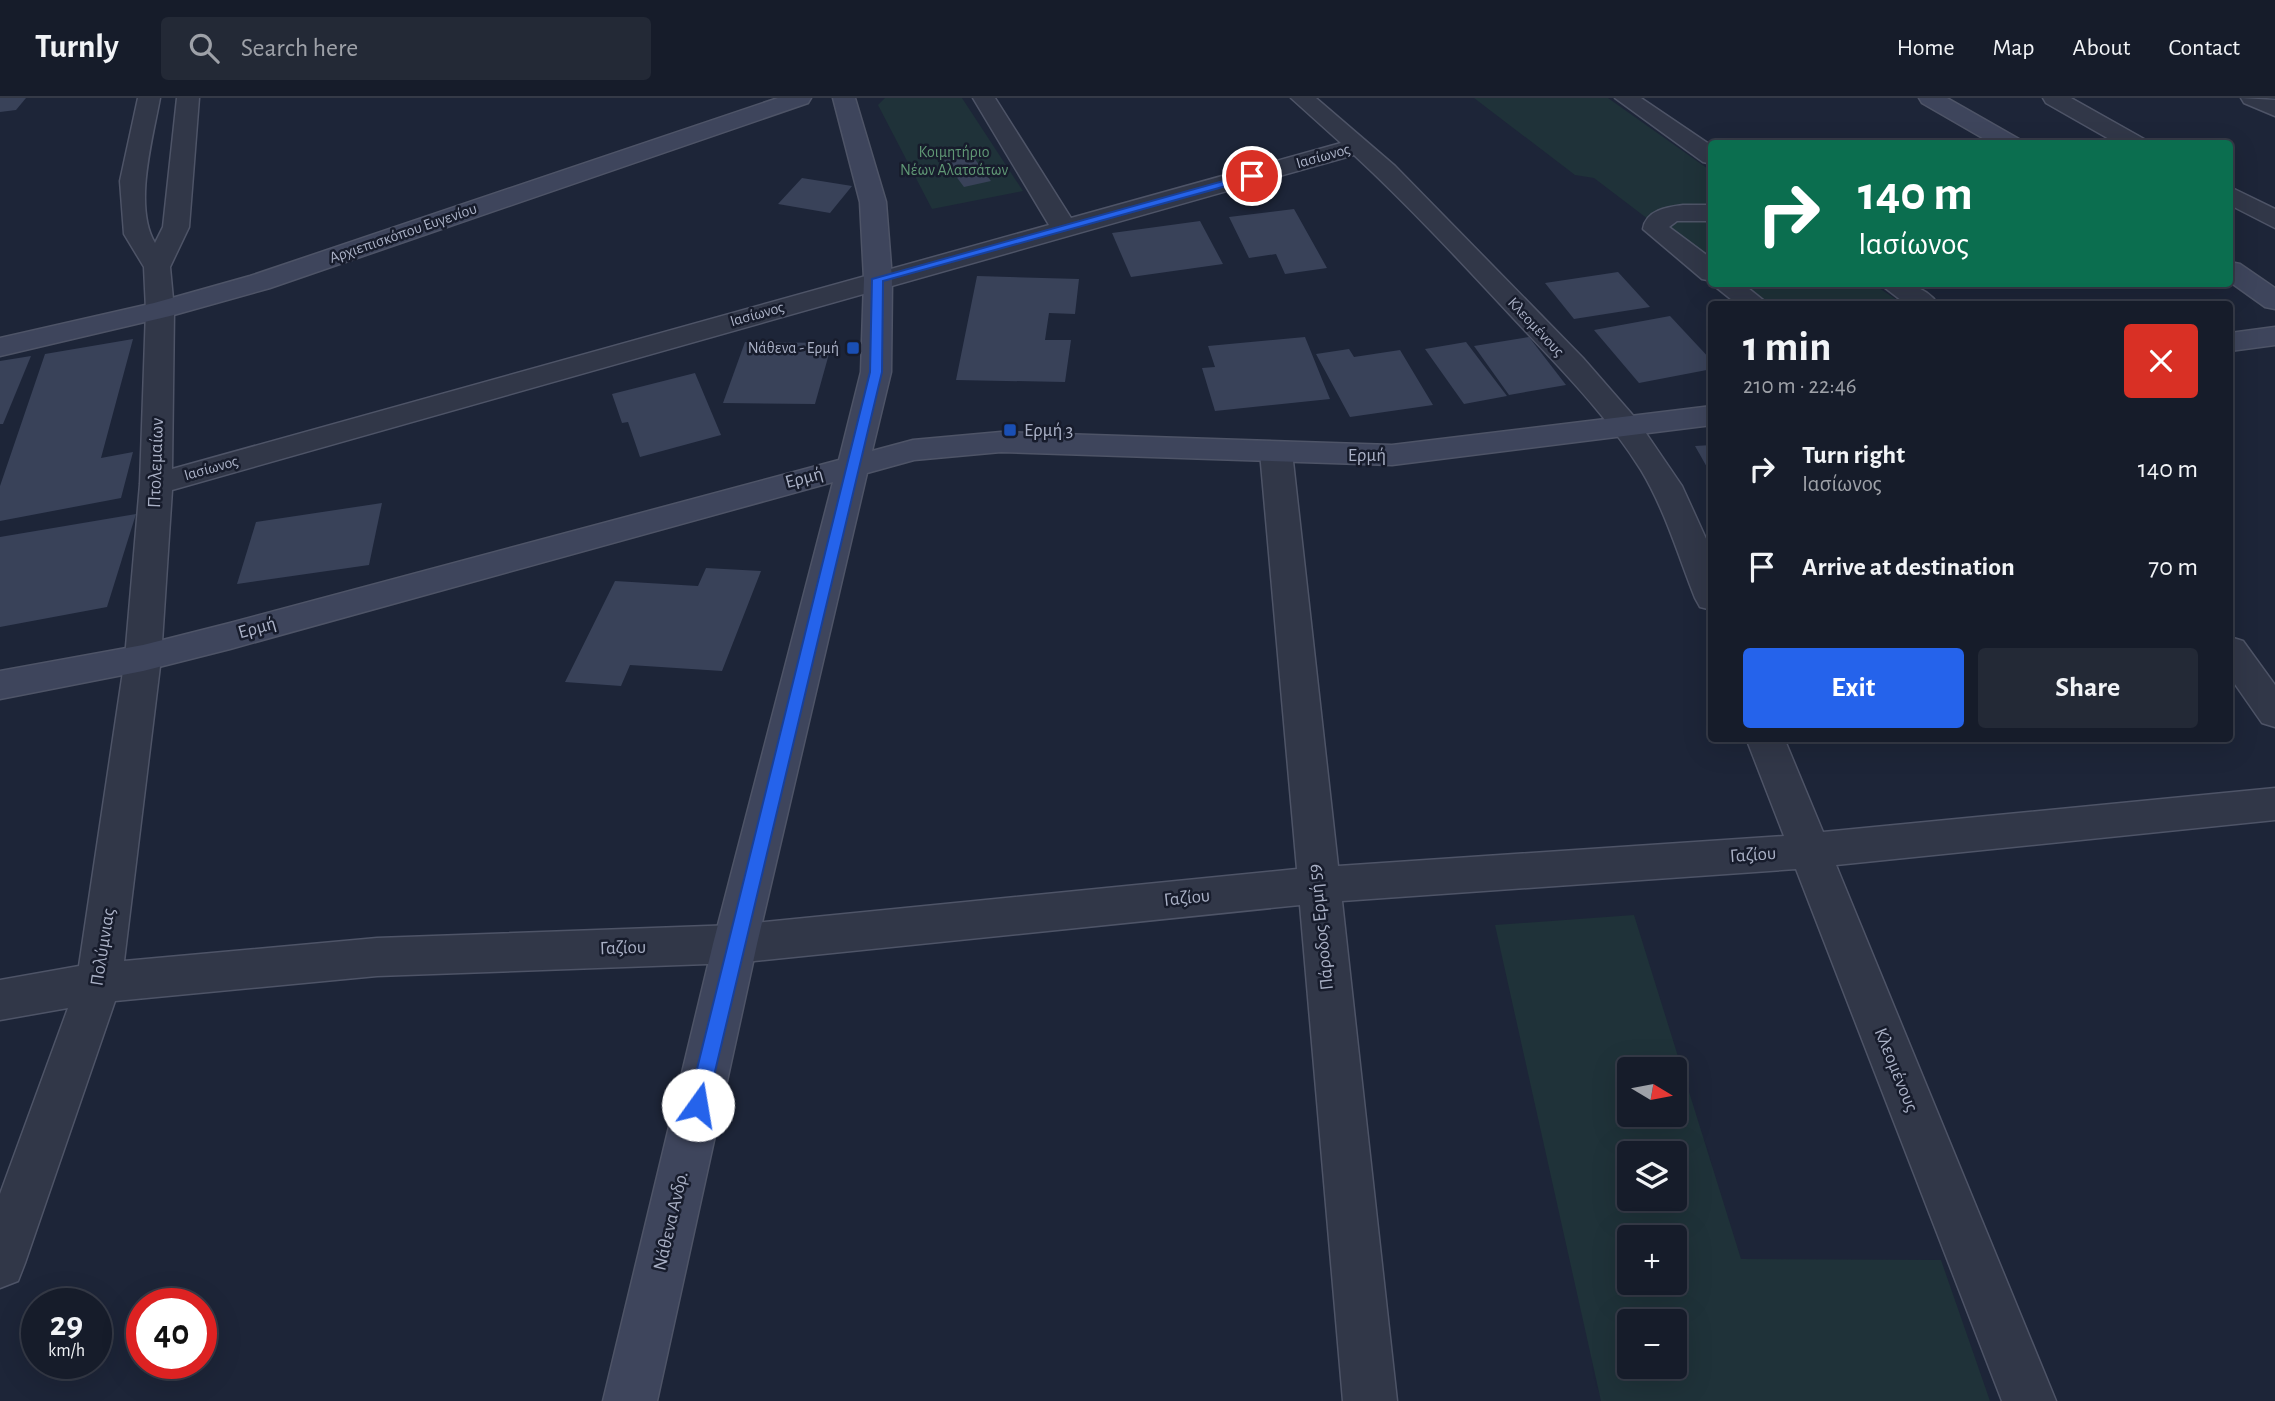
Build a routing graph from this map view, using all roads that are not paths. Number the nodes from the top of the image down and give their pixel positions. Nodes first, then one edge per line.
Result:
1 (149, 98) edge
2 (188, 98) edge
3 (800, 98) edge
4 (844, 98) edge
5 (984, 98) edge
6 (1302, 98) edge
7 (1626, 98) edge
8 (1930, 98) edge
9 (2054, 98) edge
10 (2252, 98) edge
11 (2275, 109) edge
12 (2004, 140) edge
13 (2129, 140) edge
14 (1358, 146) junction
15 (1708, 154) edge
16 (2233, 197) edge
17 (1708, 213) edge
18 (2275, 220) edge
19 (1065, 229) junction
20 (157, 267) junction
21 (1708, 270) edge
22 (2233, 272) edge
23 (878, 279) junction
24 (1730, 287) edge
25 (1898, 287) edge
26 (1750, 301) edge
27 (1920, 301) edge
28 (2275, 301) edge
29 (160, 310) junction
30 (2275, 336) edge
31 (2233, 342) edge
32 (0, 347) edge
33 (1708, 416) edge
34 (1628, 427) junction
35 (1276, 452) junction
36 (852, 465) junction
37 (156, 484) junction
38 (1708, 588) edge
39 (2233, 654) edge
40 (143, 658) junction
41 (0, 685) edge
42 (2275, 713) edge
43 (1767, 742) edge
44 (2275, 804) edge
45 (1808, 851) junction
46 (1317, 885) junction
47 (735, 943) junction
48 (99, 983) junction
49 (0, 1000) edge
50 (0, 1263) edge
51 (630, 1401) edge
52 (1370, 1401) edge
53 (2029, 1401) edge

1 - 20 street, Πτολεμαίων
2 - 20 street, Πτολεμαίων
3 - 29 street, Αρχιεπισκόπου Ευγενίου
4 - 23 street, Νάθενα Ανδρ.
5 - 19 street
6 - 14 street, Κλεομένους
7 - 15 street
8 - 12 street
9 - 13 street
10 - 11 street
14 - 19 street, Ιασίωνος
14 - 34 street, Κλεομένους
16 - 18 street
17 - 21 street
19 - 23 street, Ιασίωνος
20 - 29 street, Πτολεμαίων
22 - 28 street
23 - 36 street, Νάθενα Ανδρ.
23 - 37 street, Ιασίωνος
24 - 26 street
25 - 27 street
29 - 32 street, Αρχιεπισκόπου Ευγενίου
29 - 37 street, Πτολεμαίων
30 - 31 street
33 - 34 street, Ερμή
34 - 35 street, Ερμή
34 - 38 street, Κλεομένους
35 - 36 street, Ερμή
35 - 46 street, Πάροδος Ερμή 59
36 - 40 street, Ερμή
36 - 47 street, Νάθενα Ανδρ.
37 - 40 street, Πτολεμαίων
39 - 42 street
40 - 41 street, Ερμή
40 - 48 street, Πολύμνιας
43 - 45 street, Κλεομένους
44 - 45 street, Γαζίου
45 - 46 street, Γαζίου
45 - 53 street, Κλεομένους
46 - 47 street, Γαζίου
46 - 52 street, Πάροδος Ερμή 59
47 - 48 street, Γαζίου
47 - 51 street, Νάθενα Ανδρ.
48 - 49 street, Γαζίου
48 - 50 street, Πολύμνιας

